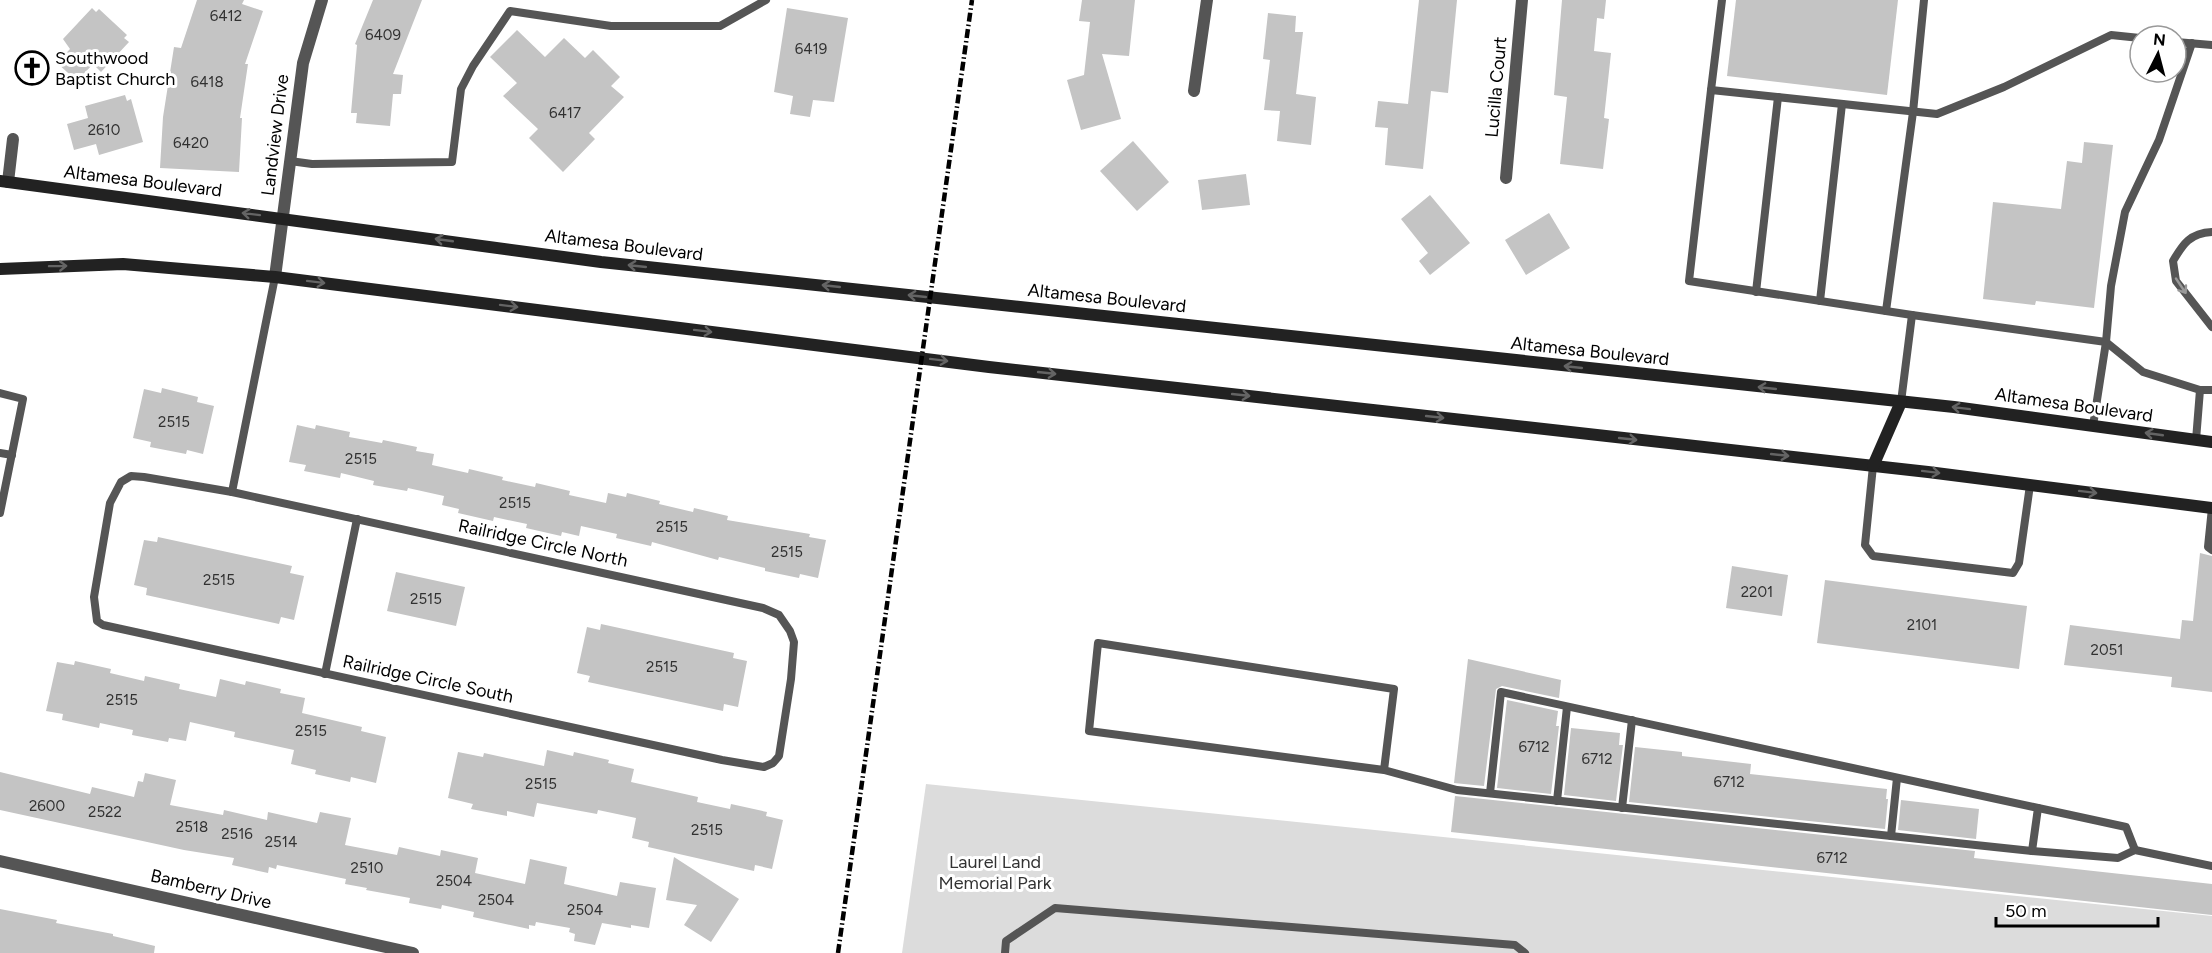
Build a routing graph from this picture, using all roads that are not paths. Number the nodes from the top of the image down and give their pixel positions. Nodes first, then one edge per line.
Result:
1 (322, 0) edge
2 (766, 0) edge
3 (1207, 0) edge
4 (1522, 0) edge
5 (1722, 0) edge
6 (1924, 0) edge
7 (2128, 37) edge
8 (2188, 43) edge
9 (2192, 43) junction
10 (2212, 45) edge
11 (1711, 90) junction
12 (1194, 91) dead end
13 (1778, 97) junction
14 (1842, 104) junction
15 (1912, 112) junction
16 (13, 139) dead end
17 (290, 160) junction
18 (1506, 178) dead end
19 (4, 182) edge
20 (283, 218) junction
21 (2208, 232) edge
22 (2212, 243) edge
23 (0, 269) edge
24 (275, 277) junction
25 (1756, 292) junction
26 (1820, 301) junction
27 (1886, 311) junction
28 (1912, 315) junction
29 (2212, 327) edge
30 (2106, 342) junction
31 (2200, 390) junction
32 (2212, 390) edge
33 (0, 393) edge
34 (1901, 402) junction
35 (2093, 426) junction
36 (2196, 440) junction
37 (2212, 442) edge
38 (0, 453) edge
39 (12, 456) junction
40 (1873, 466) junction
41 (2030, 485) junction
42 (232, 492) junction
43 (2212, 508) edge
44 (0, 513) edge
45 (108, 516) joint
46 (357, 519) junction
47 (2212, 550) edge
48 (325, 674) junction
49 (791, 679) joint
50 (1568, 706) junction
51 (1632, 720) junction
52 (1384, 771) junction
53 (1897, 778) junction
54 (1490, 794) junction
55 (1557, 801) junction
56 (1622, 808) junction
57 (2038, 808) junction
58 (1891, 836) junction
59 (2135, 850) junction
60 (2032, 851) junction
61 (0, 861) edge
62 (2212, 866) edge
63 (413, 953) edge
64 (1005, 953) edge
65 (1525, 953) edge

1 - 17 street, Landview Drive
2 - 17 lane
3 - 12 street
4 - 18 street, Lucilla Court
5 - 11 lane
6 - 15 lane
7 - 15 lane
8 - 9 lane
9 - 10 lane
9 - 30 lane
11 - 13 lane
11 - 25 lane
13 - 14 lane
13 - 25 lane
14 - 15 lane
14 - 26 lane
15 - 27 lane
16 - 19 street
17 - 20 street, Landview Drive
20 -> 19 main road, Altamesa Boulevard
20 - 24 street, Landview Drive
34 -> 20 main road, Altamesa Boulevard
21 - 22 lane
21 -> 29 lane
23 -> 24 main road
24 -> 40 main road
24 - 42 lane
25 - 26 lane
26 - 27 lane
27 - 28 lane
28 - 30 lane
28 - 34 lane
30 - 31 lane
30 - 35 lane
31 - 32 lane
31 - 36 lane
33 - 39 lane
35 -> 34 main road, Altamesa Boulevard
34 - 40 main road
36 -> 35 main road, Altamesa Boulevard
36 - 37 main road, Altamesa Boulevard
38 - 39 lane
39 - 44 lane
40 -> 41 main road
40 - 41 lane
41 -> 43 main road
42 - 45 lane, Railridge Circle North
42 - 46 lane, Railridge Circle North
43 - 47 lane
45 - 48 lane, Railridge Circle South
46 - 48 lane
46 - 49 lane, Railridge Circle North
48 - 49 lane, Railridge Circle South
50 - 51 lane
50 - 54 lane
50 - 55 lane
51 - 53 lane
51 - 56 lane
52 - 52 lane
52 - 54 lane
53 - 57 lane
53 - 58 lane
54 - 55 lane
55 - 56 lane
56 - 58 lane
57 - 59 lane
57 - 60 lane
58 - 60 lane
59 - 60 lane
59 - 62 lane
61 - 63 street, Bamberry Drive
64 - 65 lane

